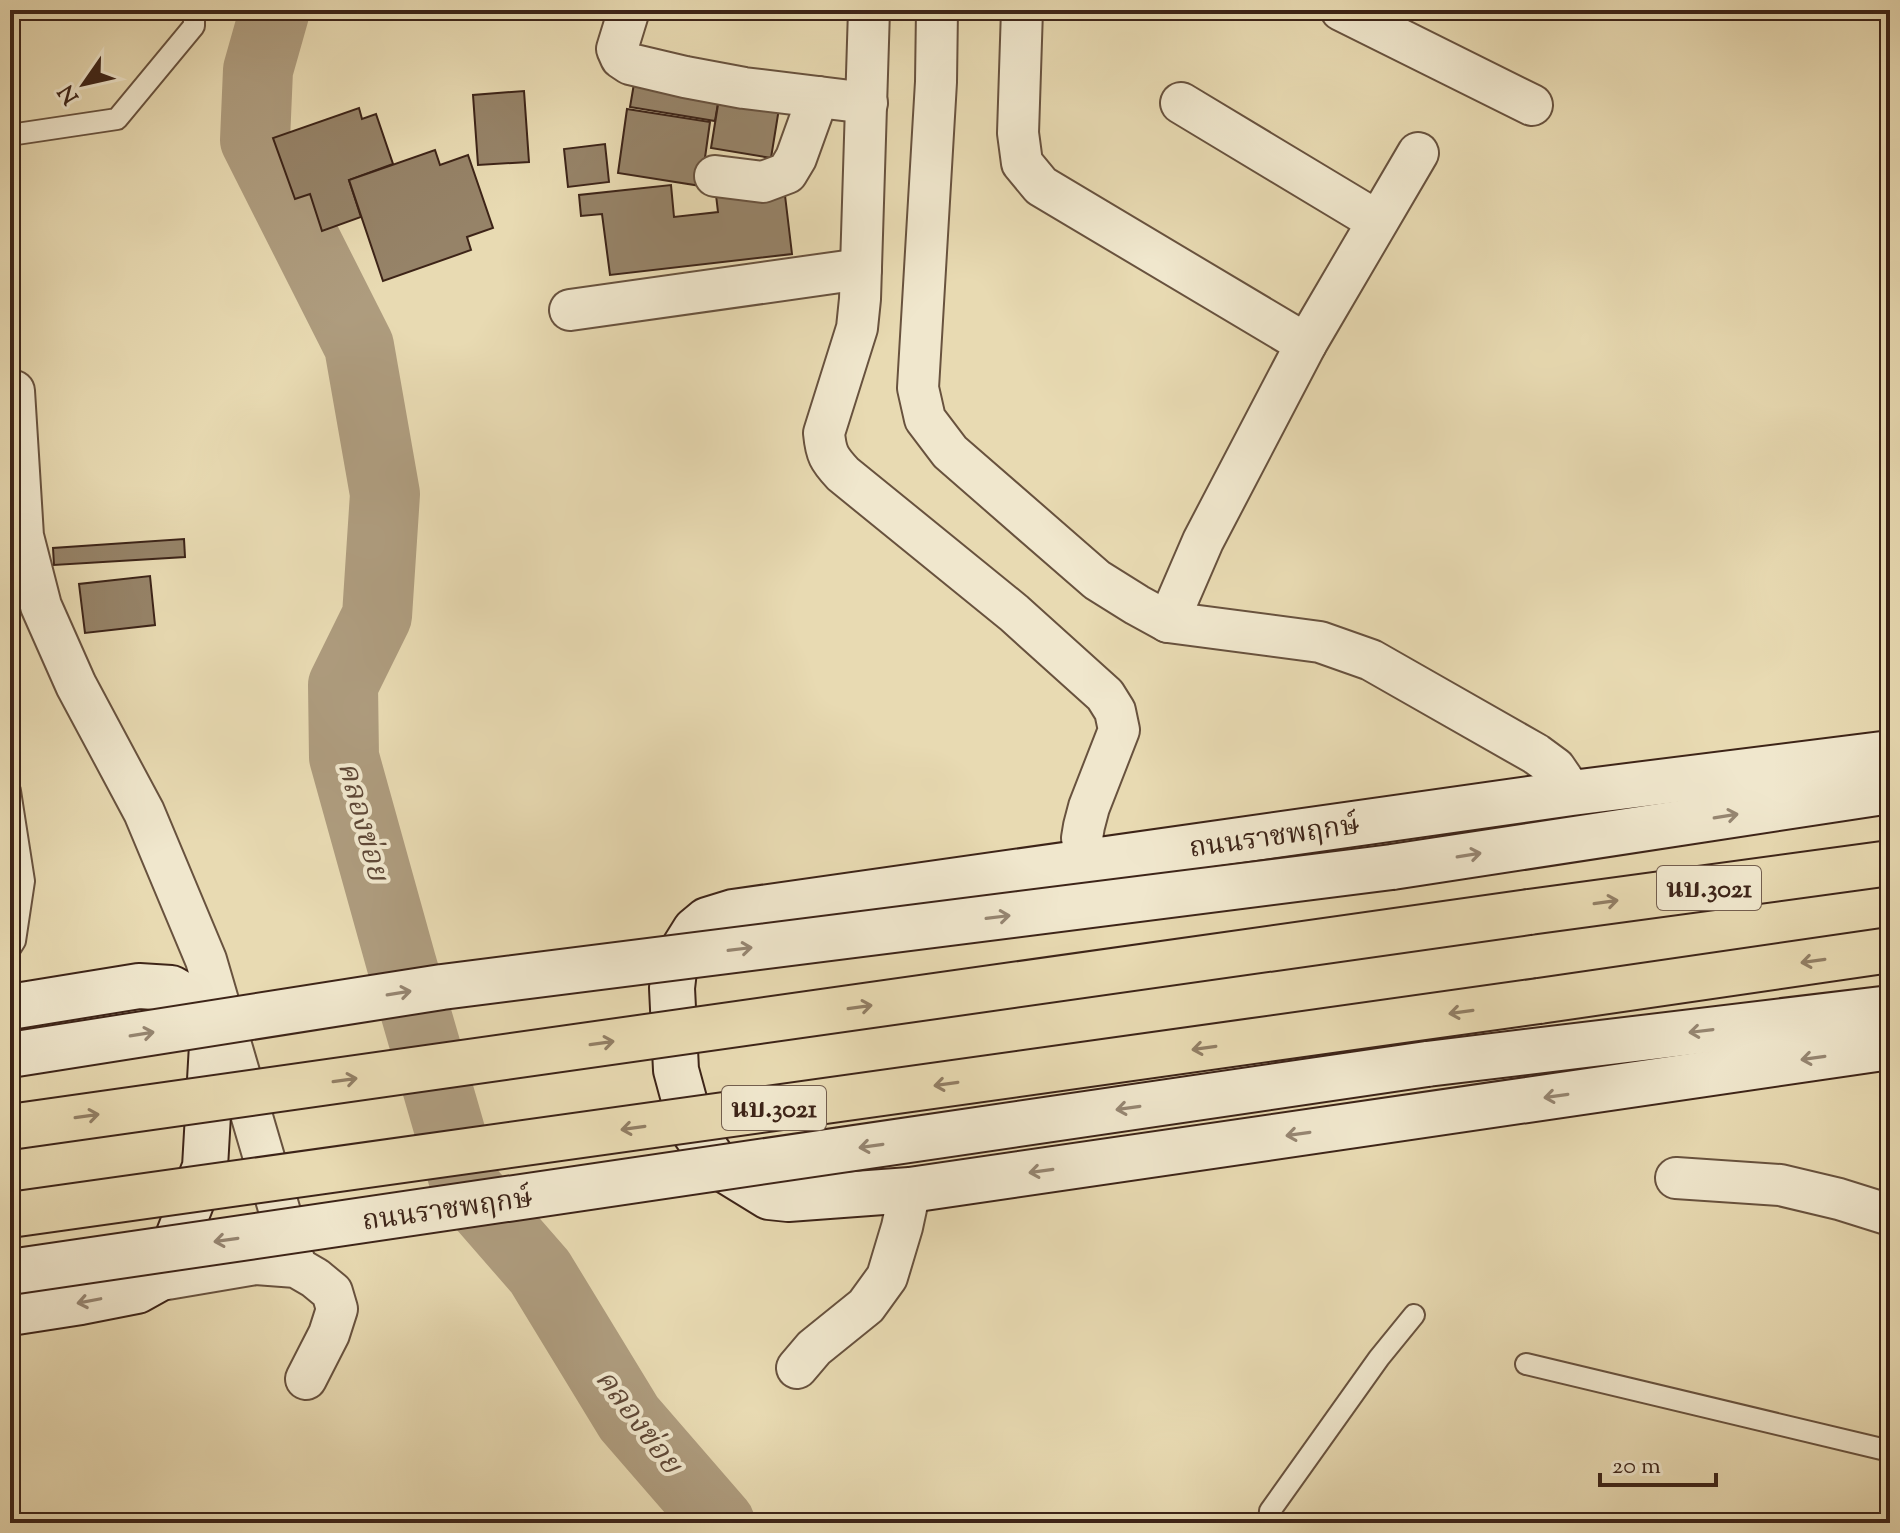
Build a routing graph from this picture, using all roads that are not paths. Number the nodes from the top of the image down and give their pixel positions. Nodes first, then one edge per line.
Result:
1 (194, 10) edge
2 (629, 10) edge
3 (869, 10) edge
4 (937, 10) edge
5 (1022, 10) edge
6 (1341, 10) edge
7 (818, 97) junction
8 (867, 103) junction
9 (1181, 103) dead end
10 (1532, 105) dead end
11 (10, 135) edge
12 (1418, 153) dead end
13 (715, 176) dead end
14 (1377, 221) junction
15 (861, 269) junction
16 (570, 310) dead end
17 (1306, 344) junction
18 (14, 391) dead end
19 (1168, 622) junction
20 (1890, 753) edge
21 (10, 791) edge
22 (1890, 791) edge
23 (1572, 793) junction
24 (1088, 861) junction
25 (1890, 863) edge
26 (10, 949) edge
27 (1890, 950) edge
28 (10, 1007) edge
29 (1890, 1008) edge
30 (1890, 1047) edge
31 (10, 1055) edge
32 (10, 1127) edge
33 (1676, 1178) dead end
34 (910, 1190) junction
35 (10, 1215) edge
36 (1890, 1215) edge
37 (296, 1267) junction
38 (10, 1272) edge
39 (155, 1281) junction
40 (10, 1313) edge
41 (1414, 1315) dead end
42 (1526, 1364) dead end
43 (797, 1368) dead end
44 (306, 1379) dead end
45 (1890, 1451) edge
46 (1269, 1523) edge

1 - 11 lane
2 - 7 street
3 - 8 street
4 - 19 street
5 - 17 street
6 - 10 street
7 - 8 street
7 - 13 street
8 - 15 street
9 - 14 street
12 - 14 street
14 - 17 street
15 - 16 street
15 - 24 street
17 - 19 street
18 - 37 street
19 - 23 street
20 - 23 main road, ถนนราชพฤกษ์
21 - 26 lane
31 -> 22 main road, ถนนราชพฤกษ์ / นบ.3021, bridge
23 - 24 main road, ถนนราชพฤกษ์
24 - 34 main road, ถนนราชพฤกษ์
32 -> 25 main road, นบ.3021, bridge
27 -> 35 main road, ถนนราชพฤกษ์ / นบ.3021, bridge
28 - 39 main road
29 -> 38 main road, ถนนราชพฤกษ์ / นบ.3021, bridge
30 -> 34 main road, ถนนราชพฤกษ์
33 - 36 street
34 - 43 street
37 - 39 street
37 - 44 street
39 -> 40 main road
41 - 46 lane
42 - 45 lane

